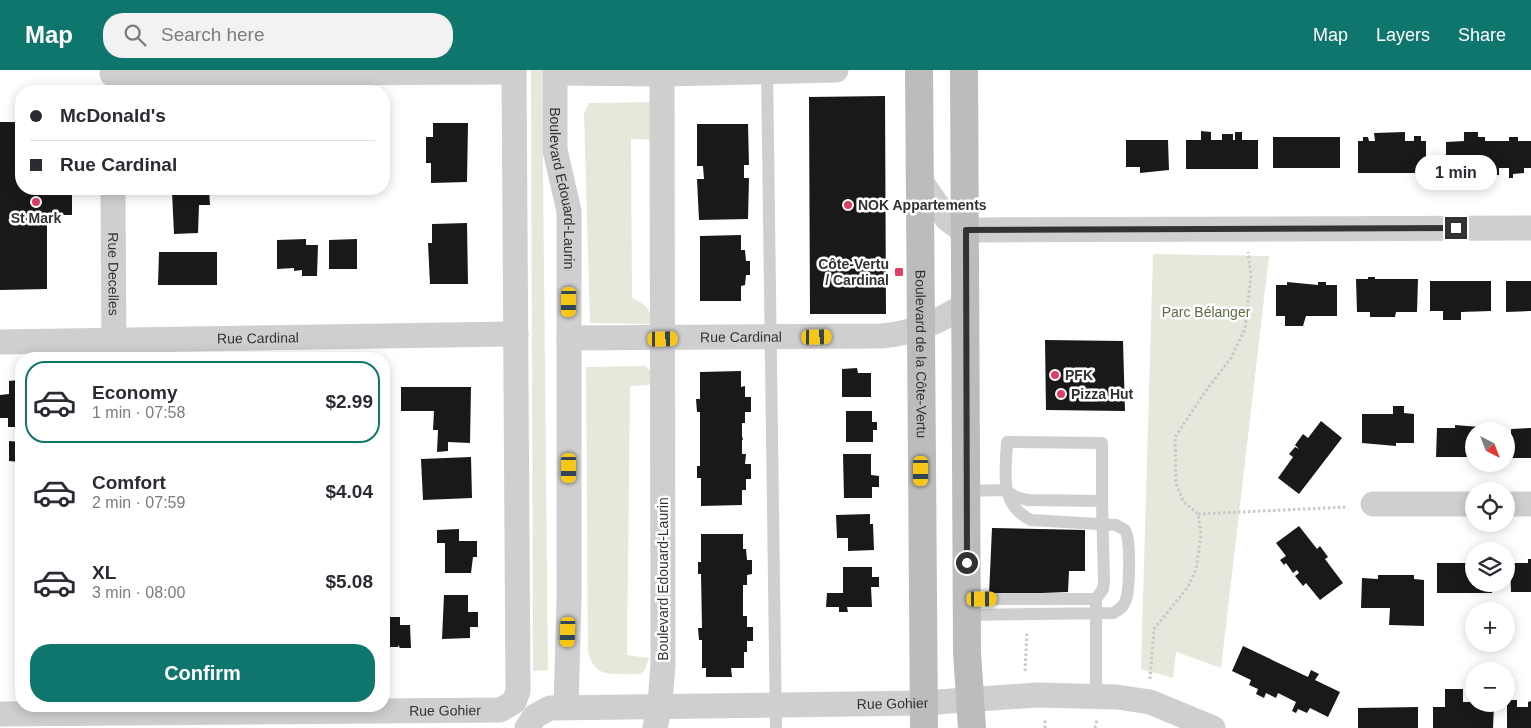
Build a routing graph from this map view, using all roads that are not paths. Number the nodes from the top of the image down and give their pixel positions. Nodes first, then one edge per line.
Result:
1 (836, 70) edge
2 (919, 70) edge
3 (964, 70) edge
4 (514, 71) edge
5 (555, 71) edge
6 (767, 71) edge
7 (662, 72) edge
8 (112, 78) edge
9 (920, 180) junction
10 (113, 195) edge
11 (1531, 228) edge
12 (966, 230) junction
13 (966, 304) junction
14 (920, 329) junction
15 (516, 334) junction
16 (569, 338) junction
17 (770, 338) junction
18 (663, 339) junction
19 (0, 342) edge
20 (115, 349) edge
21 (966, 490) junction
22 (1005, 490) junction
23 (1102, 501) junction
24 (1373, 504) dead end
25 (1465, 504) edge
26 (1515, 504) edge
27 (1531, 504) edge
28 (1103, 522) junction
29 (1096, 599) junction
30 (967, 607) junction
31 (1096, 614) junction
32 (970, 699) junction
33 (566, 707) junction
34 (1097, 708) junction
35 (390, 709) edge
36 (272, 712) edge
37 (0, 714) edge
38 (924, 715) edge
39 (115, 716) edge
40 (657, 716) edge
41 (775, 716) edge
42 (527, 728) edge
43 (972, 728) edge
44 (1213, 728) edge

1 - 6 street
2 - 9 main road, Boulevard de la Côte-Vertu
3 - 12 main road
4 - 8 street
4 - 15 street
5 - 7 street
5 - 16 street, Boulevard Edouard-Laurin
6 - 7 street
6 - 17 lane
7 - 18 street, Boulevard Edouard-Laurin
9 - 12 street
9 - 14 main road, Boulevard de la Côte-Vertu
10 - 20 street, Rue Decelles
11 - 12 street
12 - 13 main road
13 - 14 street, Rue Cardinal
13 - 21 main road
14 - 17 street, Rue Cardinal
14 - 38 main road, Boulevard de la Côte-Vertu
15 - 20 street, Rue Cardinal
15 - 35 street, Rue Gohier
16 - 18 street, Rue Cardinal
16 - 33 street, Boulevard Edouard-Laurin
17 - 18 street, Rue Cardinal
17 - 41 lane
18 - 40 street, Boulevard Edouard-Laurin
19 - 20 street, Rue Cardinal
21 - 22 lane
21 - 30 main road
22 - 23 lane
22 - 23 lane
22 - 28 lane
23 - 28 lane
24 - 25 street
26 - 27 street
28 - 29 lane
28 - 31 lane
29 - 30 lane
29 - 31 lane
30 - 31 lane
30 - 32 main road
31 - 34 lane
32 - 34 street, Rue Gohier
32 - 38 street, Rue Gohier
32 - 43 main road
33 - 40 street, Rue Gohier
33 - 42 street
34 - 44 street, Rue Gohier
36 - 39 street, Rue Gohier
37 - 39 street, Rue Gohier
38 - 41 street, Rue Gohier
40 - 41 street, Rue Gohier

